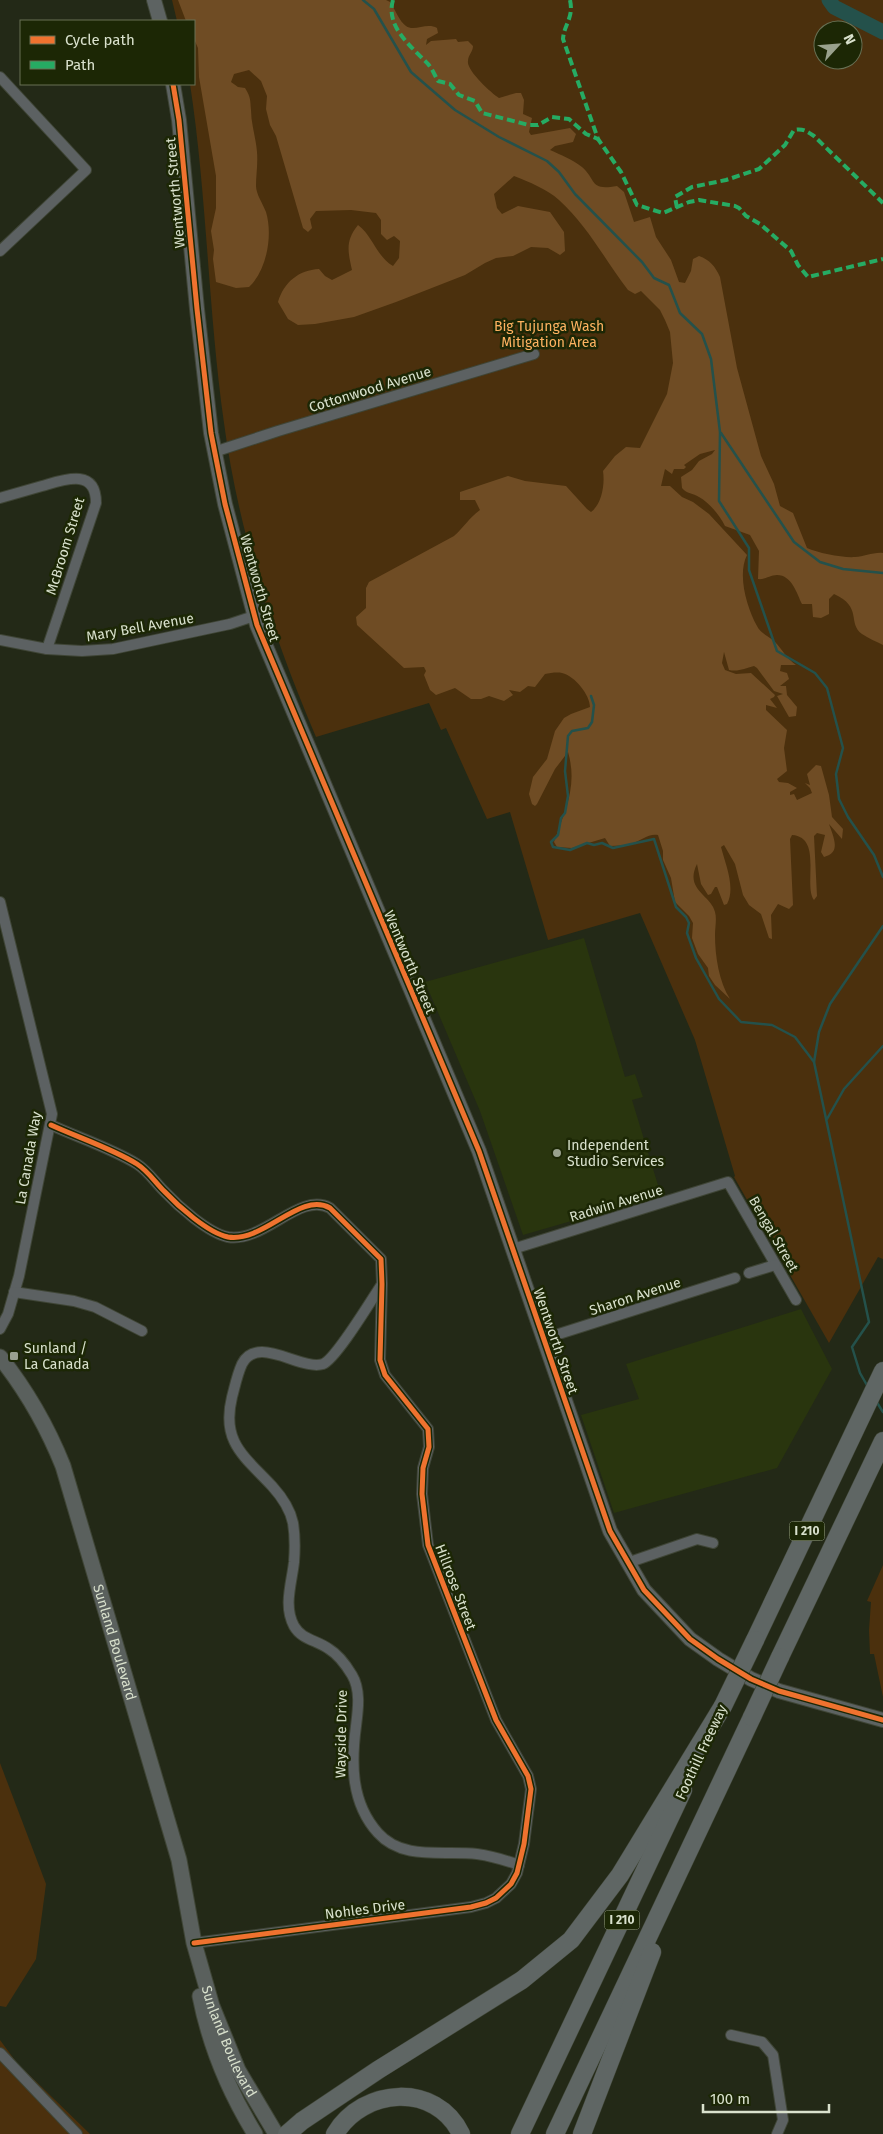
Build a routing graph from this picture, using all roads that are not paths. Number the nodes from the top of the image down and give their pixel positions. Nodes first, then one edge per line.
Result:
1 (154, 0) edge
2 (160, 20) edge
3 (0, 77) edge
4 (173, 85) edge
5 (8, 86) junction
6 (0, 94) edge
7 (0, 251) edge
8 (534, 354) dead end
9 (214, 452) junction
10 (0, 498) edge
11 (254, 616) junction
12 (0, 640) edge
13 (47, 649) junction
14 (0, 902) edge
15 (50, 1125) junction
16 (728, 1182) joint
17 (513, 1249) junction
18 (775, 1265) junction
19 (749, 1273) dead end
20 (734, 1278) dead end
21 (382, 1284) junction
22 (14, 1292) junction
23 (796, 1300) dead end
24 (0, 1329) edge
25 (142, 1331) dead end
26 (543, 1339) junction
27 (0, 1357) edge
28 (883, 1371) edge
29 (880, 1447) edge
30 (713, 1543) dead end
31 (627, 1563) junction
32 (723, 1706) junction
33 (883, 1720) edge
34 (712, 1800) junction
35 (519, 1865) junction
36 (194, 1943) junction
37 (731, 2035) dead end
38 (0, 2052) edge
39 (77, 2134) edge
40 (255, 2134) edge
41 (276, 2134) edge
42 (287, 2134) edge
43 (335, 2134) edge
44 (461, 2134) edge
45 (520, 2134) edge
46 (555, 2134) edge
47 (582, 2134) edge
48 (777, 2134) edge

1 - 2 main road
3 - 5 street
4 - 9 main road, Wentworth Street
5 - 6 street
5 - 7 street
8 - 9 street, Cottonwood Avenue
9 - 11 main road, Wentworth Street
10 - 13 street, McBroom Street
11 - 13 street, Mary Bell Avenue
11 - 17 main road, Wentworth Street
12 - 13 street, Mary Bell Avenue
14 - 15 street, La Canada Way
15 - 21 street, Hillrose Street
15 - 22 street, La Canada Way
16 - 17 street, Radwin Avenue
16 - 18 street, Bengal Street
17 - 26 main road, Wentworth Street
18 - 19 street
18 - 23 street, Bengal Street
20 - 26 street, Sharon Avenue
21 - 35 street, Hillrose Street
21 - 35 street, Wayside Drive
22 - 24 street, La Canada Way
22 - 25 street
26 - 31 main road, Wentworth Street
27 - 36 main road, Sunland Boulevard
28 - 32 highway, Foothill Freeway / I 210, bridge
29 - 34 highway, I 210, bridge
30 - 31 street
31 - 33 main road, Wentworth Street
32 - 42 highway
32 - 45 highway, Foothill Freeway / I 210
34 - 46 highway, I 210
34 - 47 highway
35 - 36 street, Nohles Drive
36 - 40 main road, Sunland Boulevard
36 - 41 main road, Sunland Boulevard
37 - 48 street
38 - 39 street
43 - 44 highway

